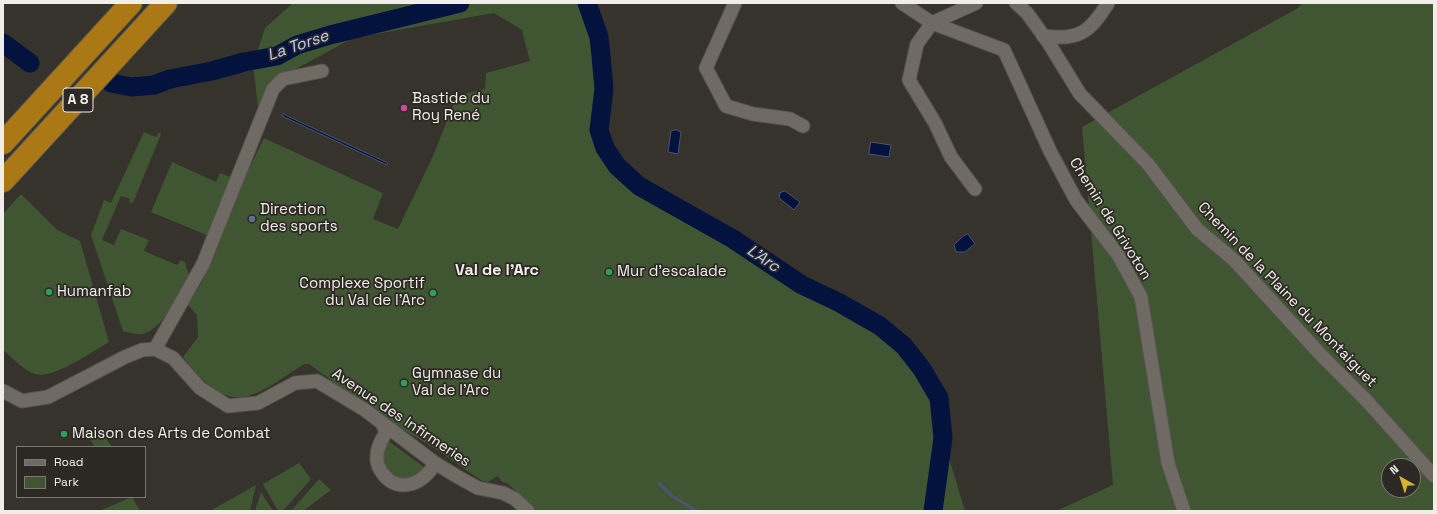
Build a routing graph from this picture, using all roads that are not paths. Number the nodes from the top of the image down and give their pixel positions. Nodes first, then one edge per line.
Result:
1 (114, 3) edge
2 (131, 3) edge
3 (170, 3) edge
4 (735, 3) edge
5 (902, 3) edge
6 (976, 3) edge
7 (1016, 3) edge
8 (1108, 3) edge
9 (159, 11) edge
10 (932, 23) junction
11 (1043, 36) junction
12 (322, 71) dead end
13 (803, 126) dead end
14 (3, 132) edge
15 (3, 144) edge
16 (3, 181) edge
17 (975, 189) dead end
18 (155, 350) junction
19 (3, 390) edge
20 (382, 423) junction
21 (435, 463) junction
22 (1434, 476) edge
23 (528, 511) edge
24 (1184, 511) edge

1 - 14 highway
2 - 15 highway, A 8
3 - 9 highway
4 - 13 street
5 - 10 street
6 - 10 street
7 - 11 street, Chemin de la Plaine du Montaiguet
8 - 11 street
9 - 16 highway, A 8
10 - 17 street
10 - 24 street, Chemin de Grivoton
11 - 22 street, Chemin de la Plaine du Montaiguet
12 - 18 street
18 - 19 street
18 - 20 street, Avenue des Infirmeries
20 - 21 street, Avenue des Infirmeries
20 - 21 street
21 - 23 street, Avenue des Infirmeries

